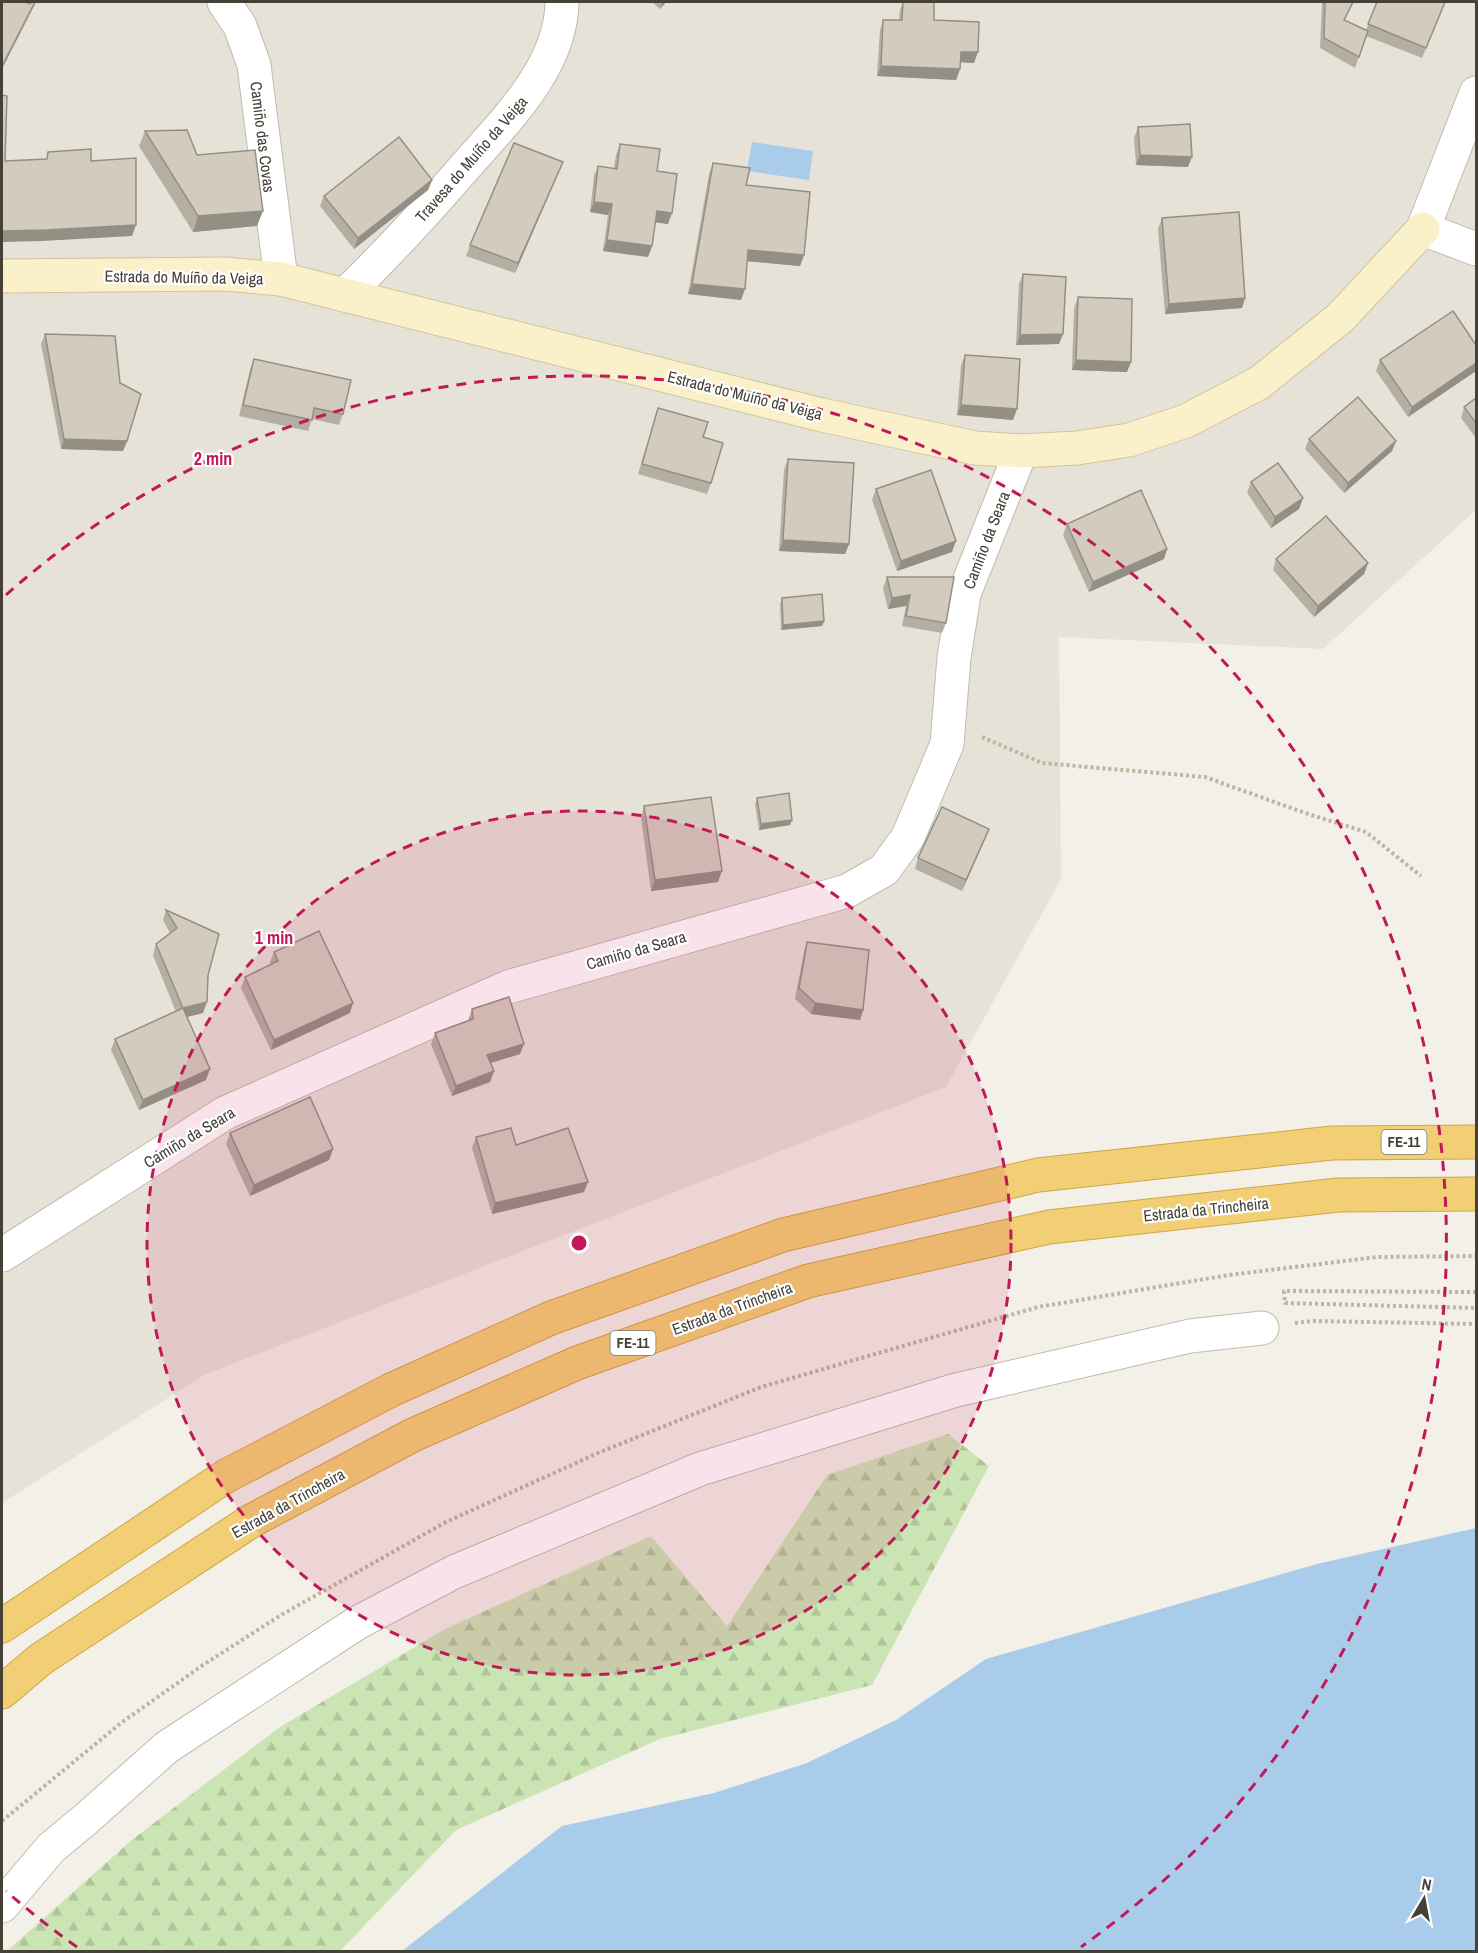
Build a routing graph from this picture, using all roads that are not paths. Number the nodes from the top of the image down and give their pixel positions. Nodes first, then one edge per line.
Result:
1 (224, 2) edge
2 (562, 2) edge
3 (1476, 93) edge
4 (1423, 229) junction
5 (1476, 249) edge
6 (2, 276) edge
7 (280, 279) junction
8 (345, 295) junction
9 (1021, 451) junction
10 (1476, 1142) edge
11 (1476, 1194) edge
12 (2, 1255) edge
13 (1262, 1328) road end
14 (2, 1626) edge
15 (2, 1692) edge
16 (2, 1906) edge

1 - 7 street, Camiño das Covas
2 - 8 street, Travesa do Muíño da Veiga
3 - 4 street
4 - 5 street
4 - 9 street, Estrada do Muíño da Veiga
6 - 7 street, Estrada do Muíño da Veiga
7 - 8 street, Estrada do Muíño da Veiga
8 - 9 street, Estrada do Muíño da Veiga
9 - 12 street, Camiño da Seara
10 - 14 highway, FE-11
11 - 15 highway, Estrada da Trincheira / FE-11
13 - 16 street

